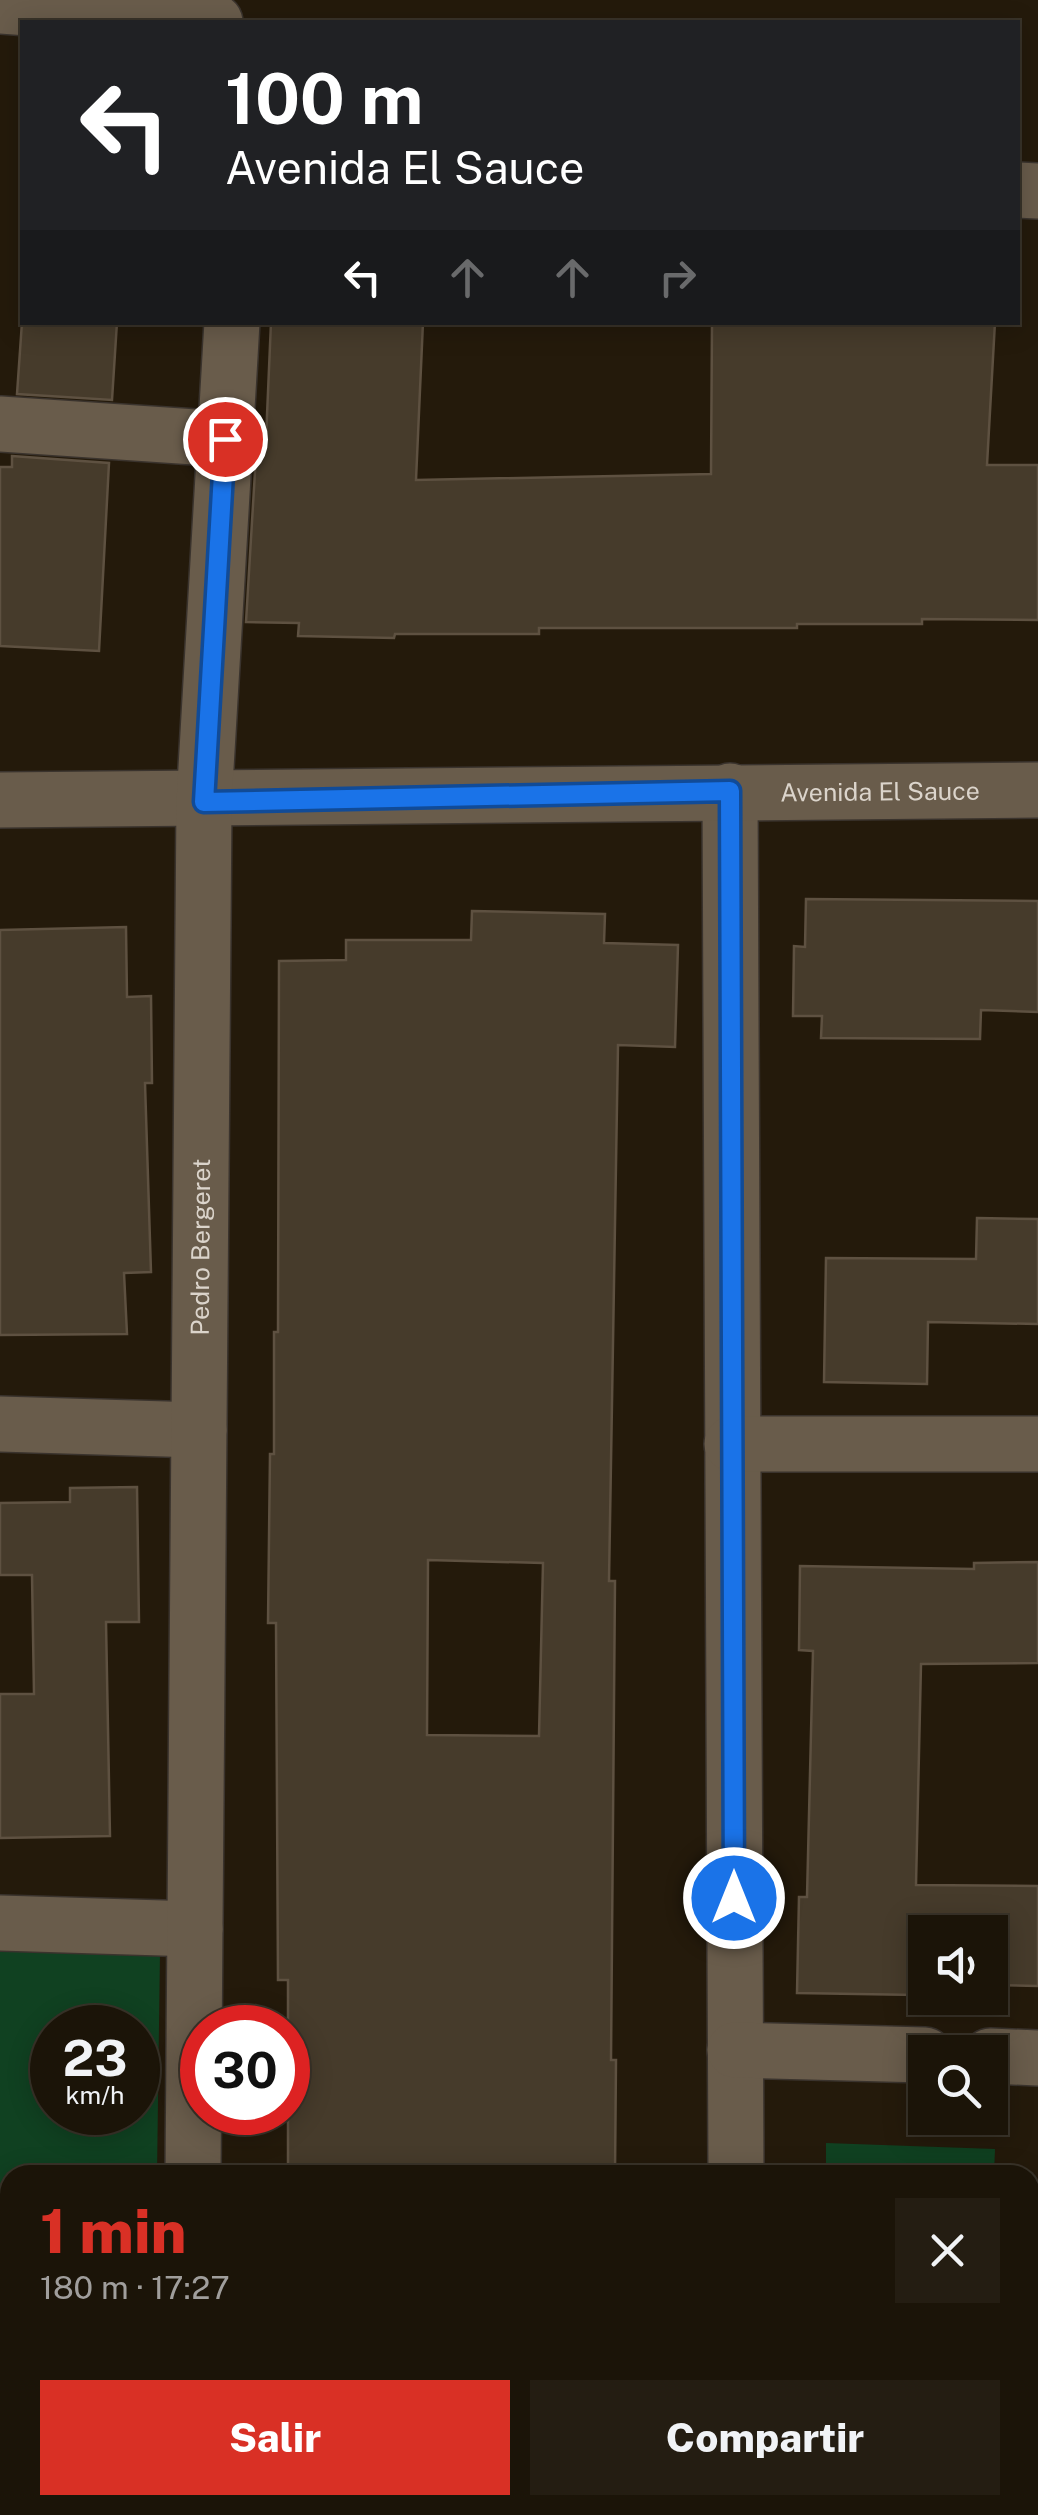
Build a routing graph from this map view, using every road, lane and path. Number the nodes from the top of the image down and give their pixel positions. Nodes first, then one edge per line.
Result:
1 (0, 6) edge
2 (188, 20) edge
3 (232, 325) edge
4 (0, 424) edge
5 (225, 439) junction
6 (1038, 790) edge
7 (730, 791) junction
8 (0, 800) edge
9 (204, 802) junction
10 (0, 1424) edge
11 (199, 1430) junction
12 (732, 1444) junction
13 (1038, 1444) edge
14 (0, 1924) edge
15 (195, 1929) junction
16 (735, 2050) junction
17 (908, 2055) edge
18 (1008, 2057) edge
19 (1038, 2058) edge
20 (192, 2165) edge
21 (736, 2165) edge

1 - 2 street
3 - 5 street, Pedro Bergeret
4 - 5 street
5 - 9 street, Pedro Bergeret
6 - 7 street, Avenida El Sauce
7 - 9 street, Avenida El Sauce
7 - 12 street
8 - 9 street, Avenida El Sauce
9 - 11 street, Pedro Bergeret
10 - 11 street
11 - 15 street, Pedro Bergeret
12 - 13 street
12 - 16 street
14 - 15 street
15 - 20 street, Pedro Bergeret
16 - 17 street
16 - 21 street
18 - 19 street

